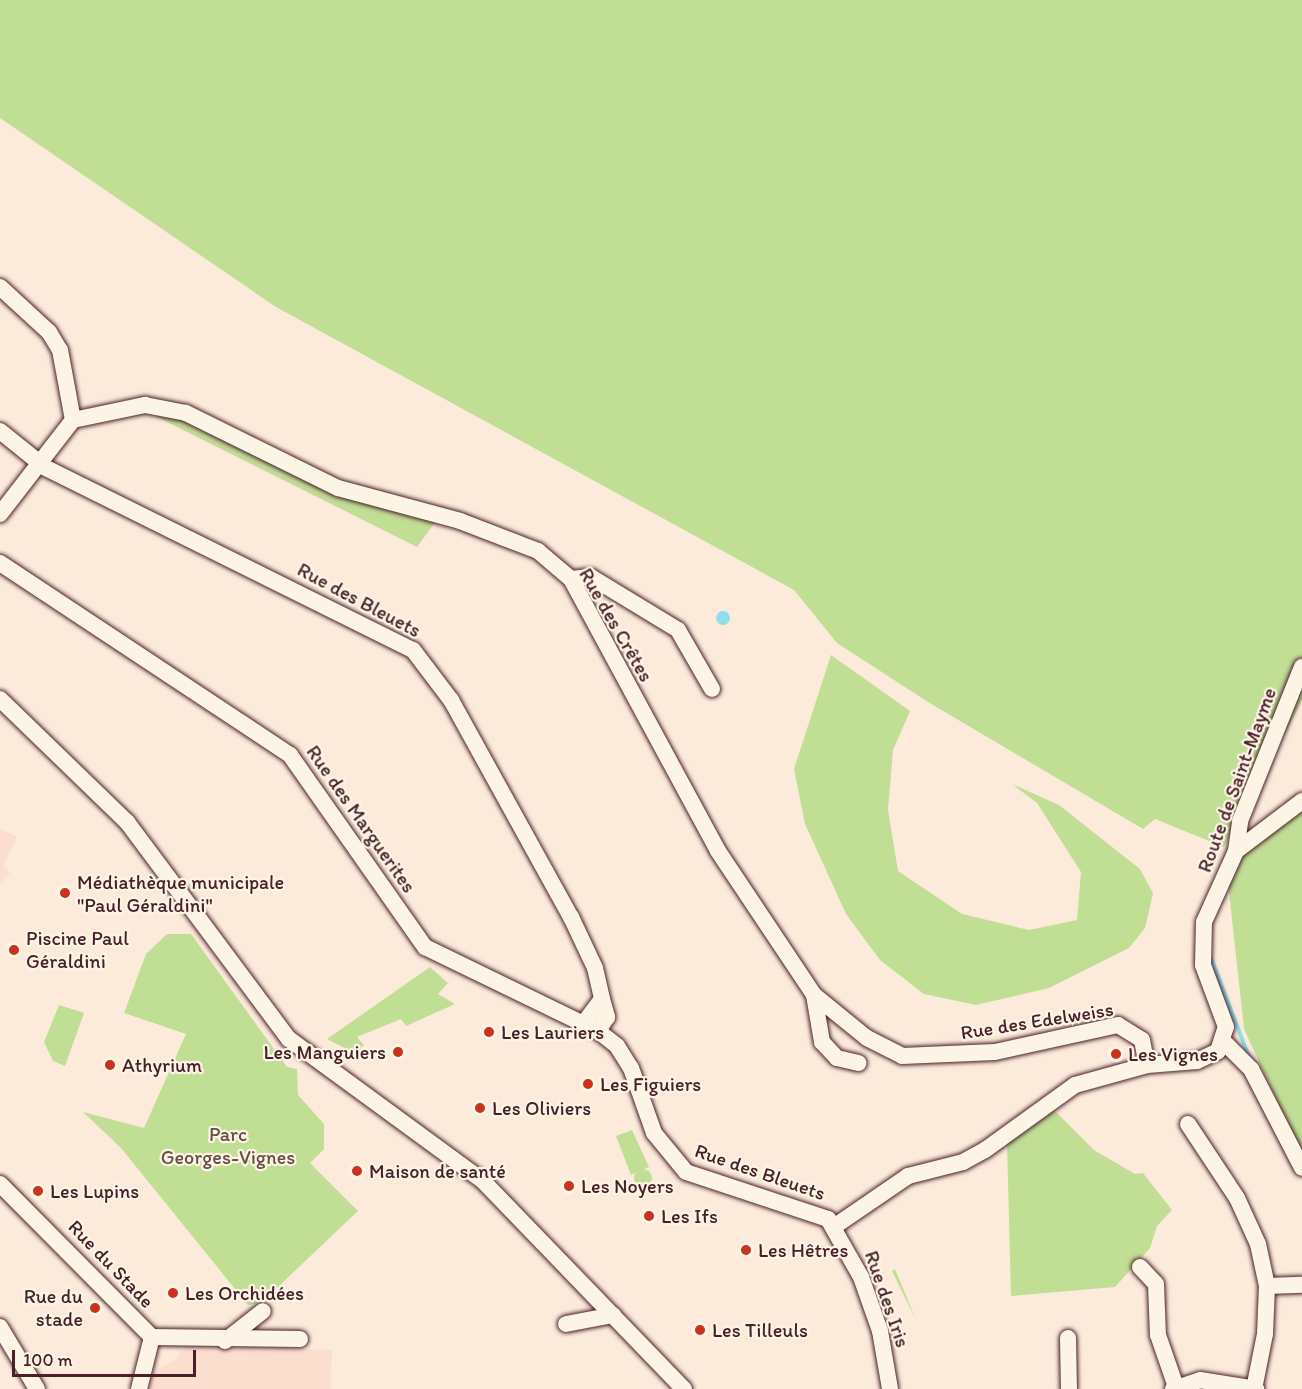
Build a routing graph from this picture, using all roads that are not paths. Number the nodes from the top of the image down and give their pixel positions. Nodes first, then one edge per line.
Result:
1 (0, 287) edge
2 (73, 420) junction
3 (0, 431) edge
4 (41, 465) junction
5 (0, 514) edge
6 (0, 562) edge
7 (571, 579) junction
8 (1302, 667) edge
9 (712, 689) dead end
10 (0, 699) edge
11 (1302, 801) edge
12 (1236, 851) junction
13 (814, 995) junction
14 (847, 1023) joint
15 (590, 1027) junction
16 (1223, 1041) junction
17 (858, 1063) dead end
18 (1147, 1065) junction
19 (1188, 1124) dead end
20 (1302, 1168) edge
21 (0, 1184) edge
22 (835, 1226) junction
23 (1140, 1267) dead end
24 (1302, 1285) edge
25 (1267, 1286) junction
26 (263, 1311) dead end
27 (613, 1315) junction
28 (567, 1324) dead end
29 (0, 1327) edge
30 (152, 1337) junction
31 (1068, 1338) dead end
32 (300, 1339) dead end
33 (225, 1341) junction
34 (1174, 1388) edge
35 (37, 1389) edge
36 (139, 1389) edge
37 (684, 1389) edge
38 (890, 1389) edge
39 (1069, 1389) edge
40 (1255, 1389) edge

1 - 2 street
2 - 4 street
2 - 7 street, Rue des Crêtes
3 - 4 street, Rue des Bleuets
4 - 5 street
4 - 15 street, Rue des Bleuets
6 - 15 street, Rue des Marguerites
7 - 9 street
7 - 13 street, Rue des Crêtes
8 - 12 street, Route de Saint-Mayme
10 - 27 street
11 - 12 street
12 - 16 street, Route de Saint-Mayme
13 - 14 street, Rue des Crêtes
13 - 17 street, Rue des Crêtes
14 - 18 street, Rue des Edelweiss
15 - 22 street, Rue des Bleuets
16 - 18 street
16 - 20 street
18 - 22 street, Rue des Bleuets
19 - 25 street
21 - 30 street, Rue du Stade
22 - 38 street, Rue des Iris
23 - 34 street
24 - 25 street
25 - 40 street
26 - 33 street
27 - 28 street
27 - 37 street
29 - 35 street
30 - 33 street
30 - 36 street, Rue du Stade
31 - 39 street
32 - 33 street
34 - 40 street

